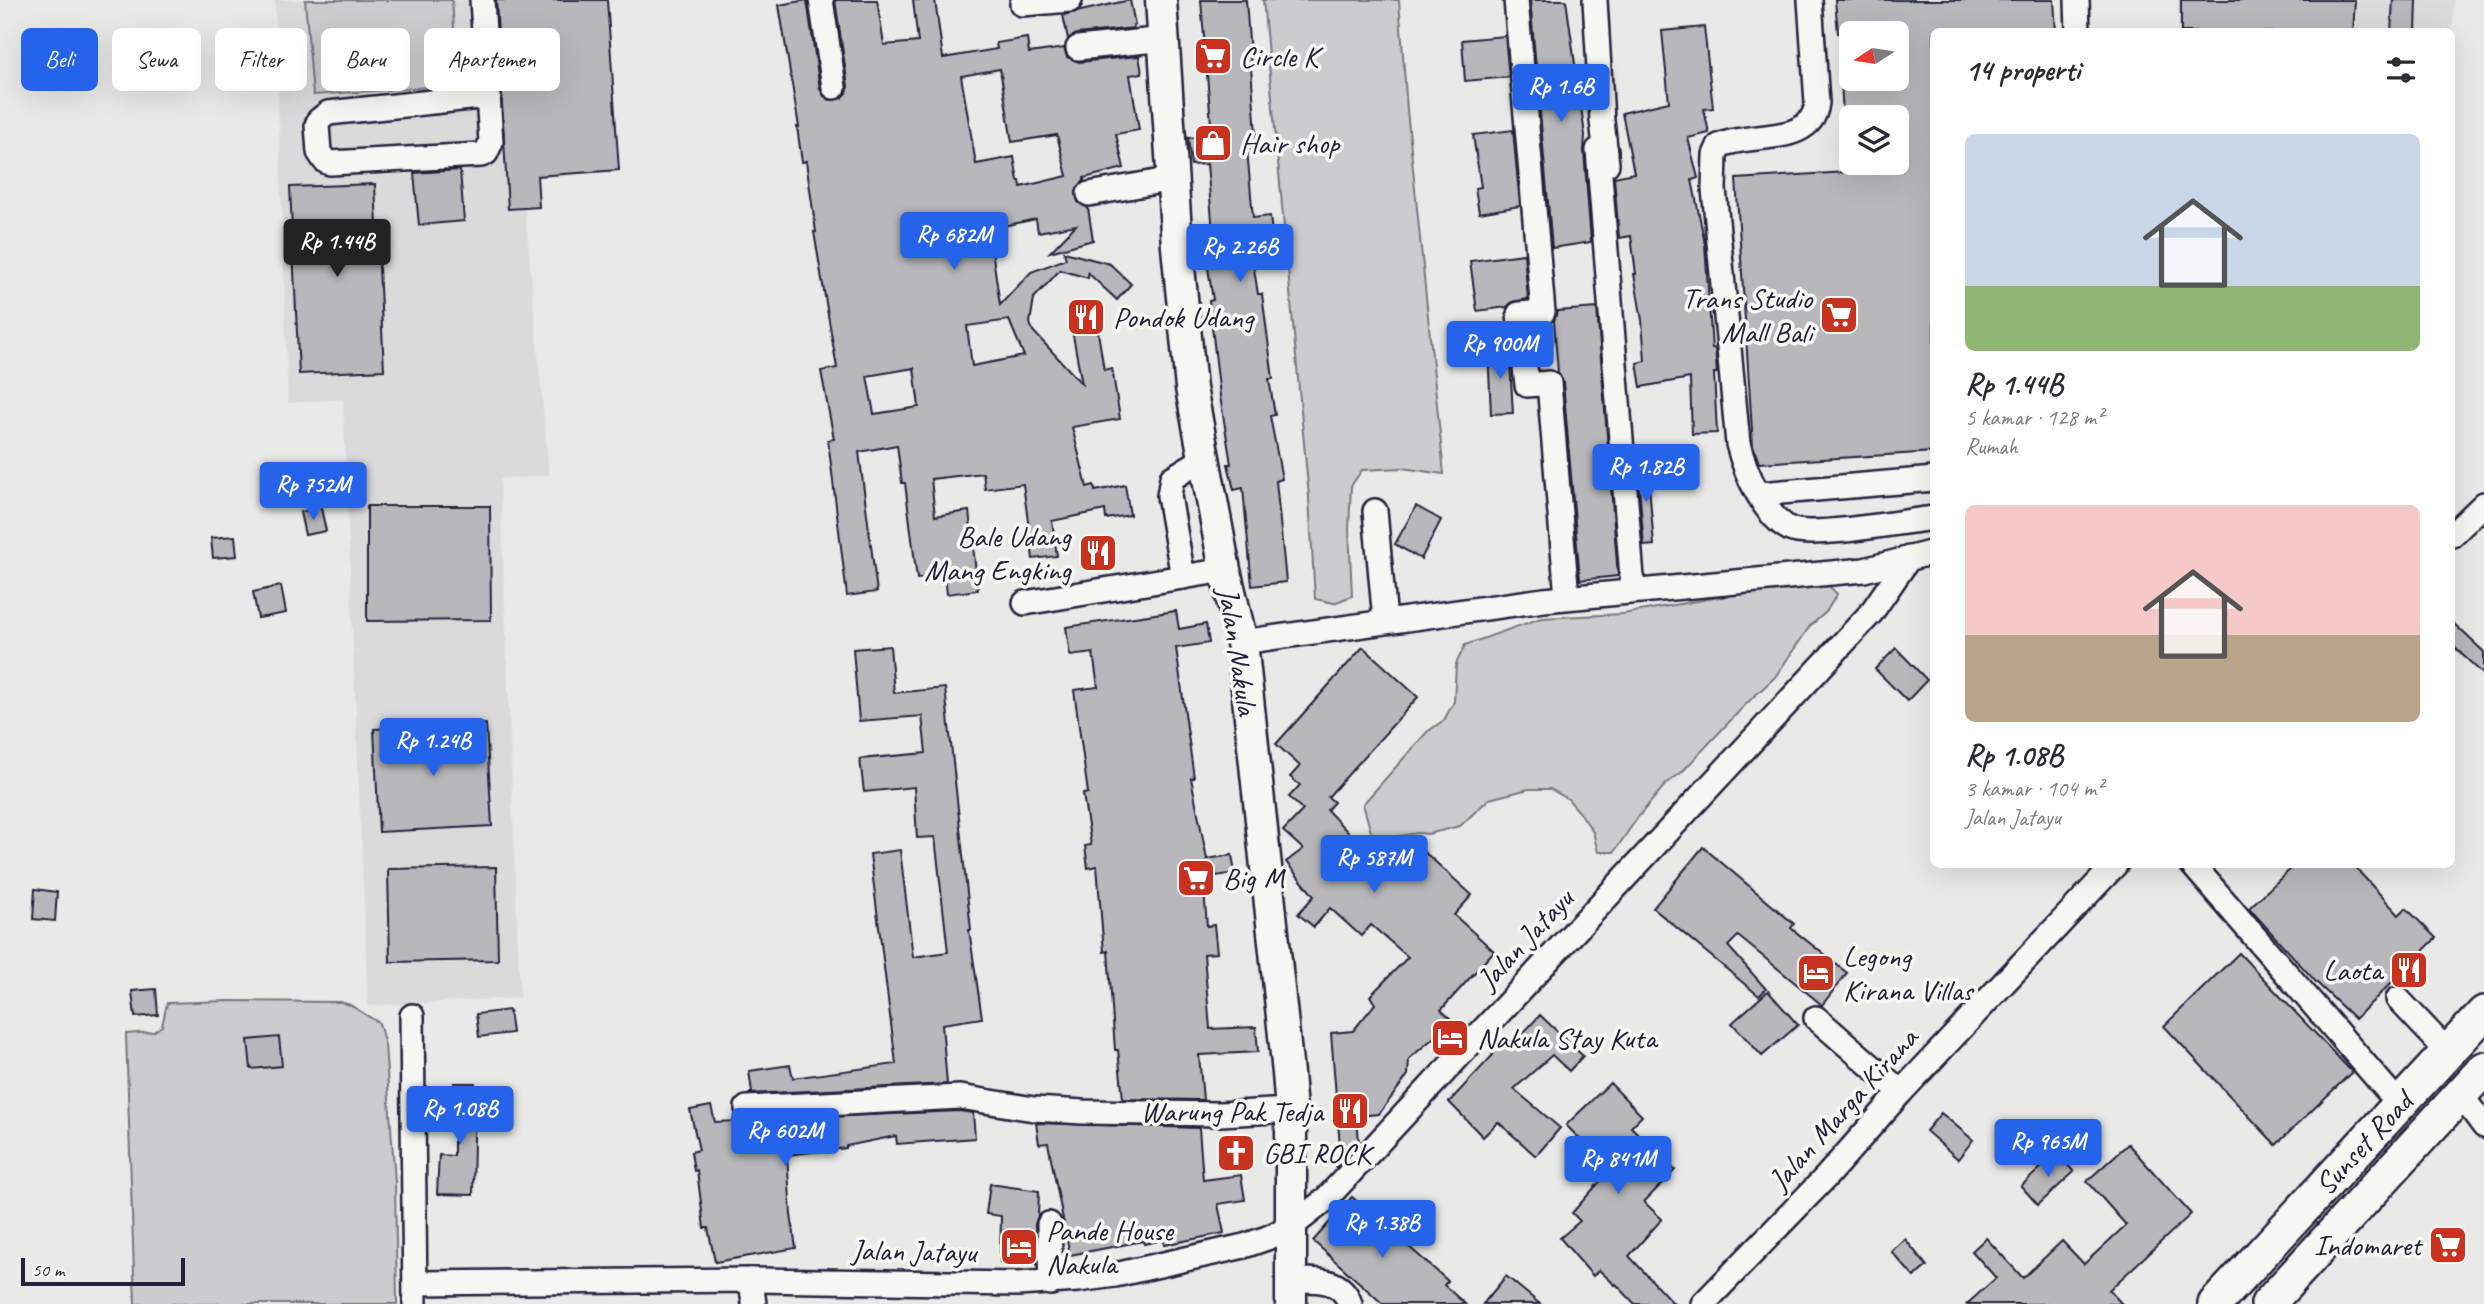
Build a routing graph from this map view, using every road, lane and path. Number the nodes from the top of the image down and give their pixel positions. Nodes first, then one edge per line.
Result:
1 (482, 0) edge
2 (821, 0) edge
3 (1070, 0) edge
4 (1161, 0) edge
5 (1517, 0) edge
6 (1595, 0) edge
7 (1810, 0) edge
8 (2077, 0) edge
9 (1022, 4) dead end
10 (2078, 28) edge
11 (1165, 40) junction
12 (1078, 48) dead end
13 (834, 87) dead end
14 (489, 96) junction
15 (1606, 151) junction
16 (1173, 179) junction
17 (1089, 194) dead end
18 (1626, 330) dead end
19 (1203, 459) junction
20 (1930, 479) edge
21 (1759, 494) junction
22 (1375, 511) dead end
23 (1930, 518) edge
24 (2479, 518) edge
25 (1906, 521) junction
26 (2455, 533) edge
27 (1926, 557) edge
28 (1225, 569) junction
29 (1183, 577) junction
30 (1633, 590) junction
31 (1567, 597) junction
32 (1025, 603) dead end
33 (1385, 621) junction
34 (1242, 642) junction
35 (2112, 868) edge
36 (2195, 868) edge
37 (2398, 999) dead end
38 (2484, 1013) edge
39 (412, 1016) dead end
40 (1816, 1018) dead end
41 (2448, 1052) junction
42 (2484, 1069) edge
43 (1901, 1092) junction
44 (2461, 1095) junction
45 (2400, 1105) junction
46 (747, 1108) dead end
47 (1291, 1110) junction
48 (2484, 1126) edge
49 (1049, 1223) dead end
50 (1292, 1226) junction
51 (751, 1280) junction
52 (1051, 1283) junction
53 (1291, 1292) edge
54 (415, 1293) edge
55 (1018, 1294) edge
56 (754, 1304) edge
57 (1350, 1304) edge
58 (1703, 1304) edge
59 (2215, 1304) edge
60 (2268, 1304) edge

1 - 14 street
2 - 13 street
3 - 9 street
4 - 11 main road, Jalan Nakula
5 - 31 street
6 - 15 street
7 - 21 street
8 - 10 street
11 - 12 street
11 - 16 main road, Jalan Nakula
14 - 14 street
15 - 18 street
15 - 30 street
16 - 17 street
16 - 19 main road, Jalan Nakula
19 - 28 main road, Jalan Nakula
19 - 29 street
20 - 21 street
21 - 25 street
22 - 33 street
23 - 25 street
24 - 26 street
25 - 27 street
27 - 30 street
27 - 50 street, Jalan Jatayu
28 - 29 street
28 - 34 main road, Jalan Nakula
29 - 32 street
30 - 31 street
31 - 33 street
33 - 34 street
34 - 47 main road, Jalan Nakula
35 - 43 street, Jalan Marga Kirana
36 - 45 street
37 - 41 street
38 - 41 highway, Sunset Road
39 - 54 street
40 - 43 street
41 - 45 highway, Sunset Road
42 - 44 highway, Sunset Road
43 - 58 street, Jalan Marga Kirana
44 - 48 street
44 - 60 highway, Sunset Road
45 - 59 highway, Sunset Road
46 - 47 street
47 - 50 main road, Jalan Nakula
49 - 52 street
50 - 52 street, Jalan Jatayu
50 - 53 main road, Jalan Nakula
51 - 54 street, Jalan Jatayu
51 - 55 street, Jalan Jatayu
51 - 56 street
52 - 55 street, Jalan Jatayu
53 - 57 street

